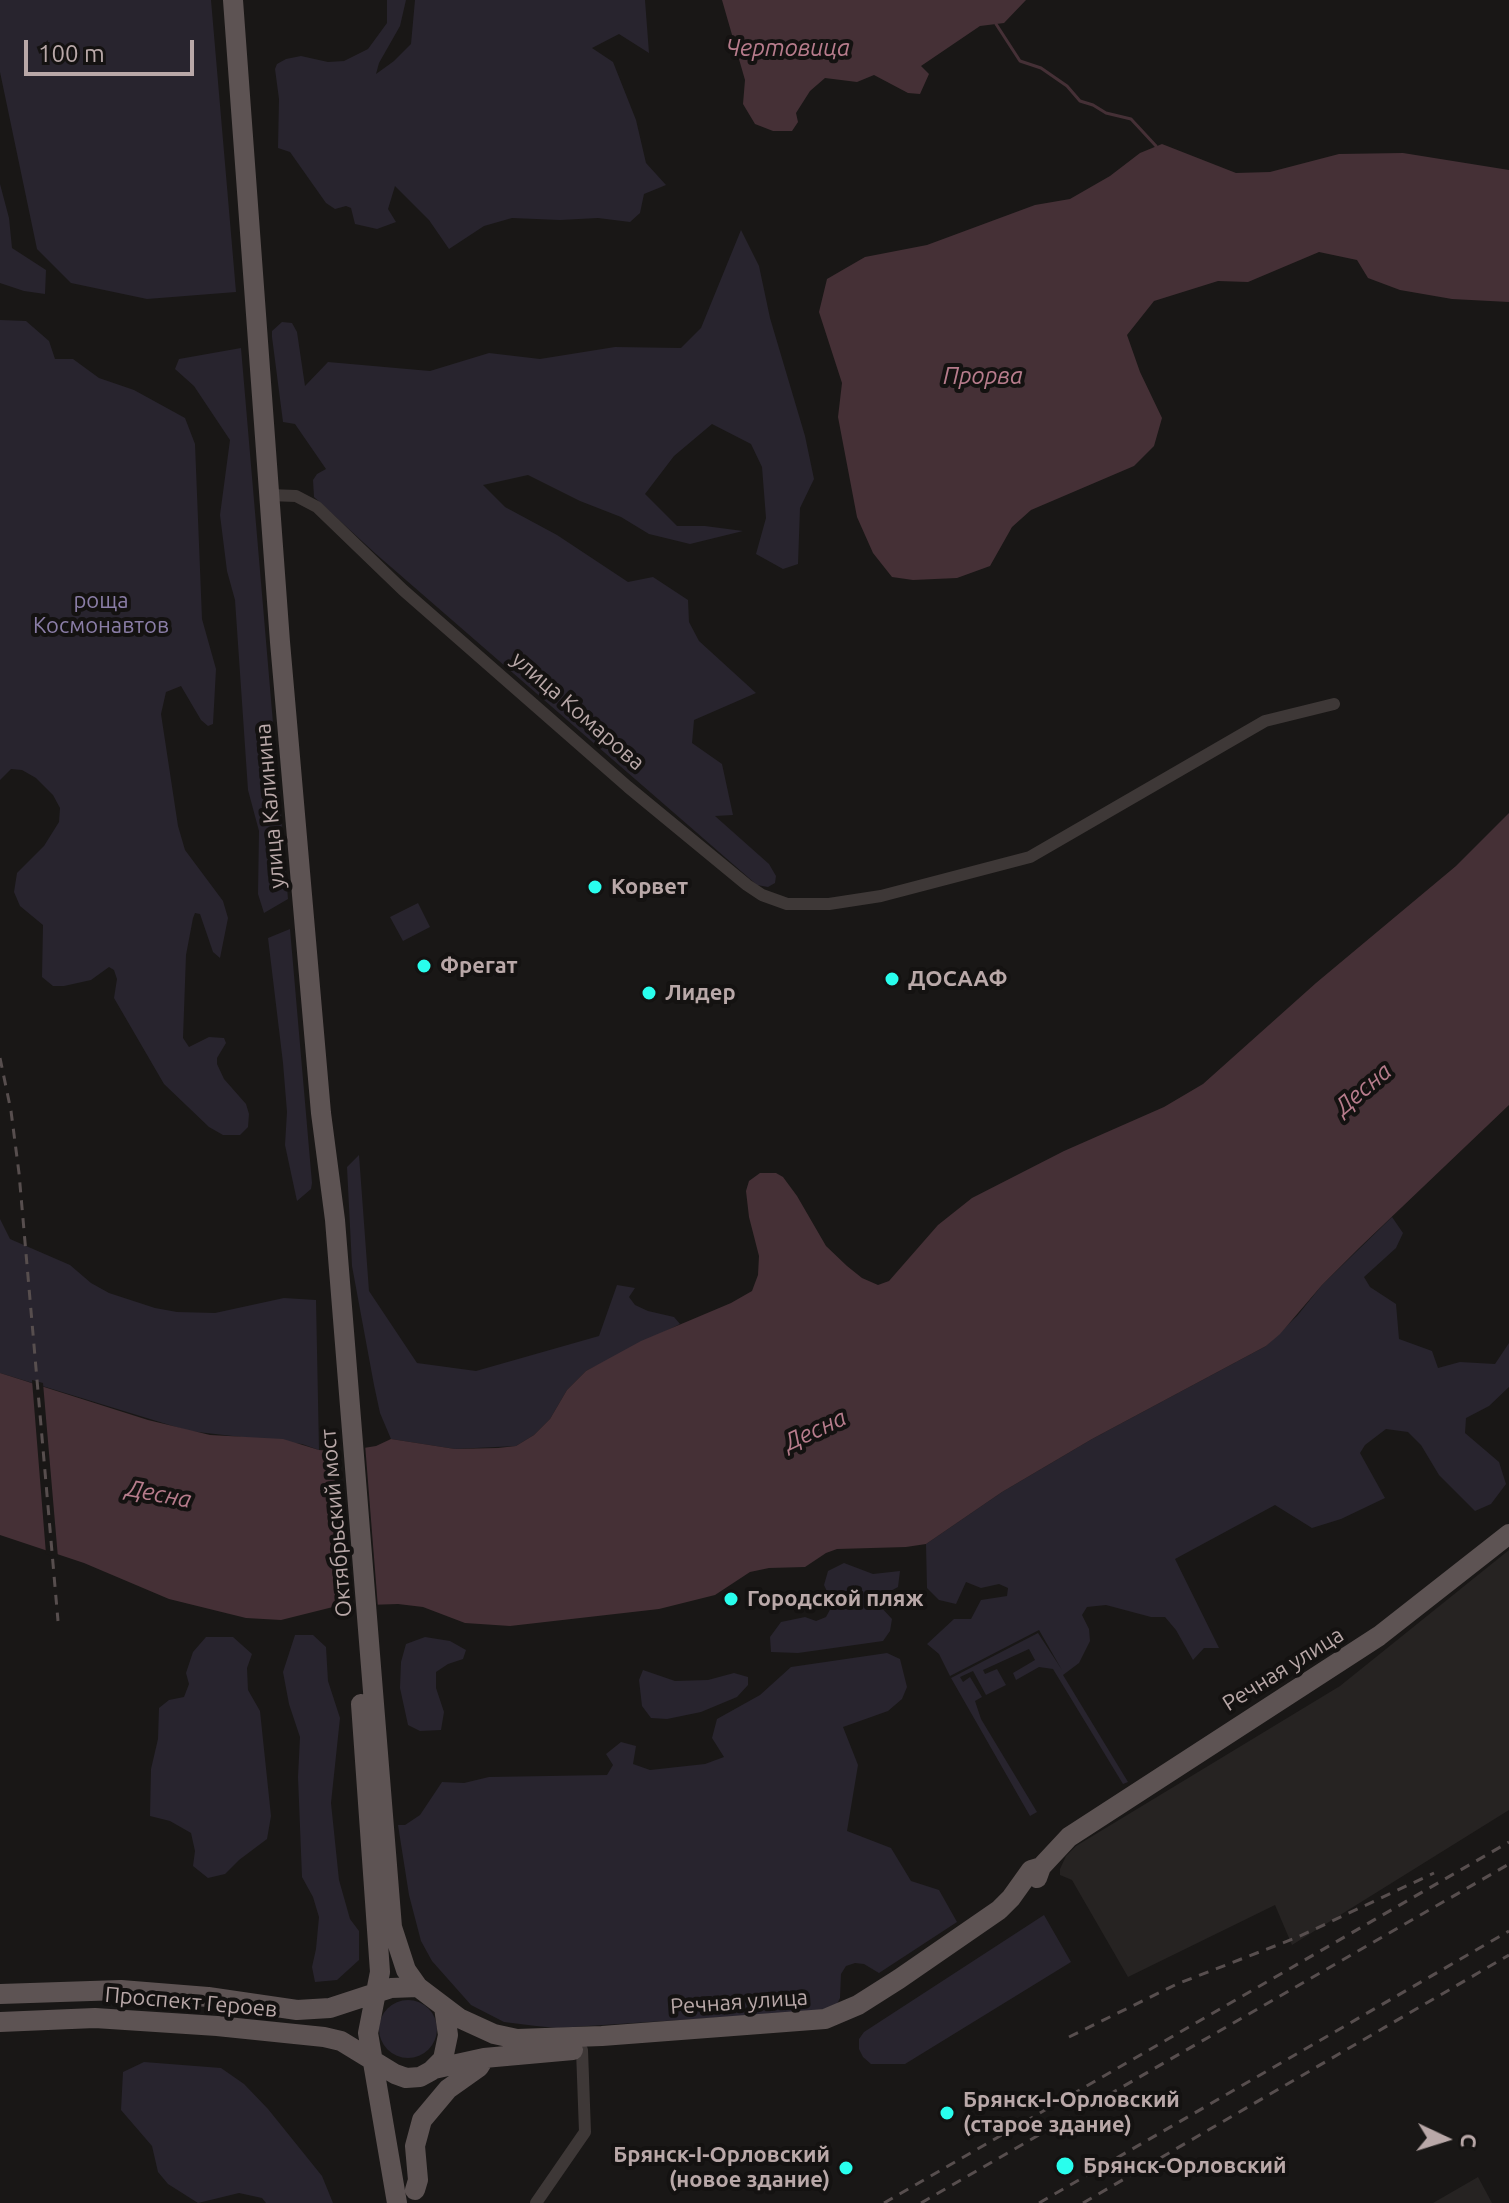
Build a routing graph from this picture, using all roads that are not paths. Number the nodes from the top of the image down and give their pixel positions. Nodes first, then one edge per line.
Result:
1 (233, 0) edge
2 (269, 495) junction
3 (1334, 704) dead end
4 (330, 1221) joint
5 (1509, 1534) edge
6 (377, 1822) junction
7 (1041, 1867) junction
8 (418, 1987) junction
9 (0, 1994) edge
10 (376, 1995) junction
11 (444, 2007) junction
12 (0, 2022) edge
13 (582, 2050) junction
14 (484, 2058) junction
15 (373, 2060) junction
16 (433, 2070) junction
17 (417, 2196) edge
18 (397, 2203) edge
19 (536, 2203) edge

1 - 2 main road
2 - 3 street, улица Комарова
2 - 4 main road, улица Калинина
4 - 6 main road, Октябрьский мост
5 - 7 main road, Речная улица
6 - 8 main road
6 - 10 main road
7 - 11 main road, Речная улица
7 - 13 main road, Речная улица
8 - 10 main road
8 - 11 main road
9 - 10 main road, Проспект Героев
10 - 15 main road
11 - 16 main road
12 - 15 main road, Проспект Героев
13 - 14 main road, Речная улица
13 - 19 street
14 - 16 main road, Речная улица
14 - 17 main road
15 - 16 main road
15 - 18 main road
16 - 17 main road

